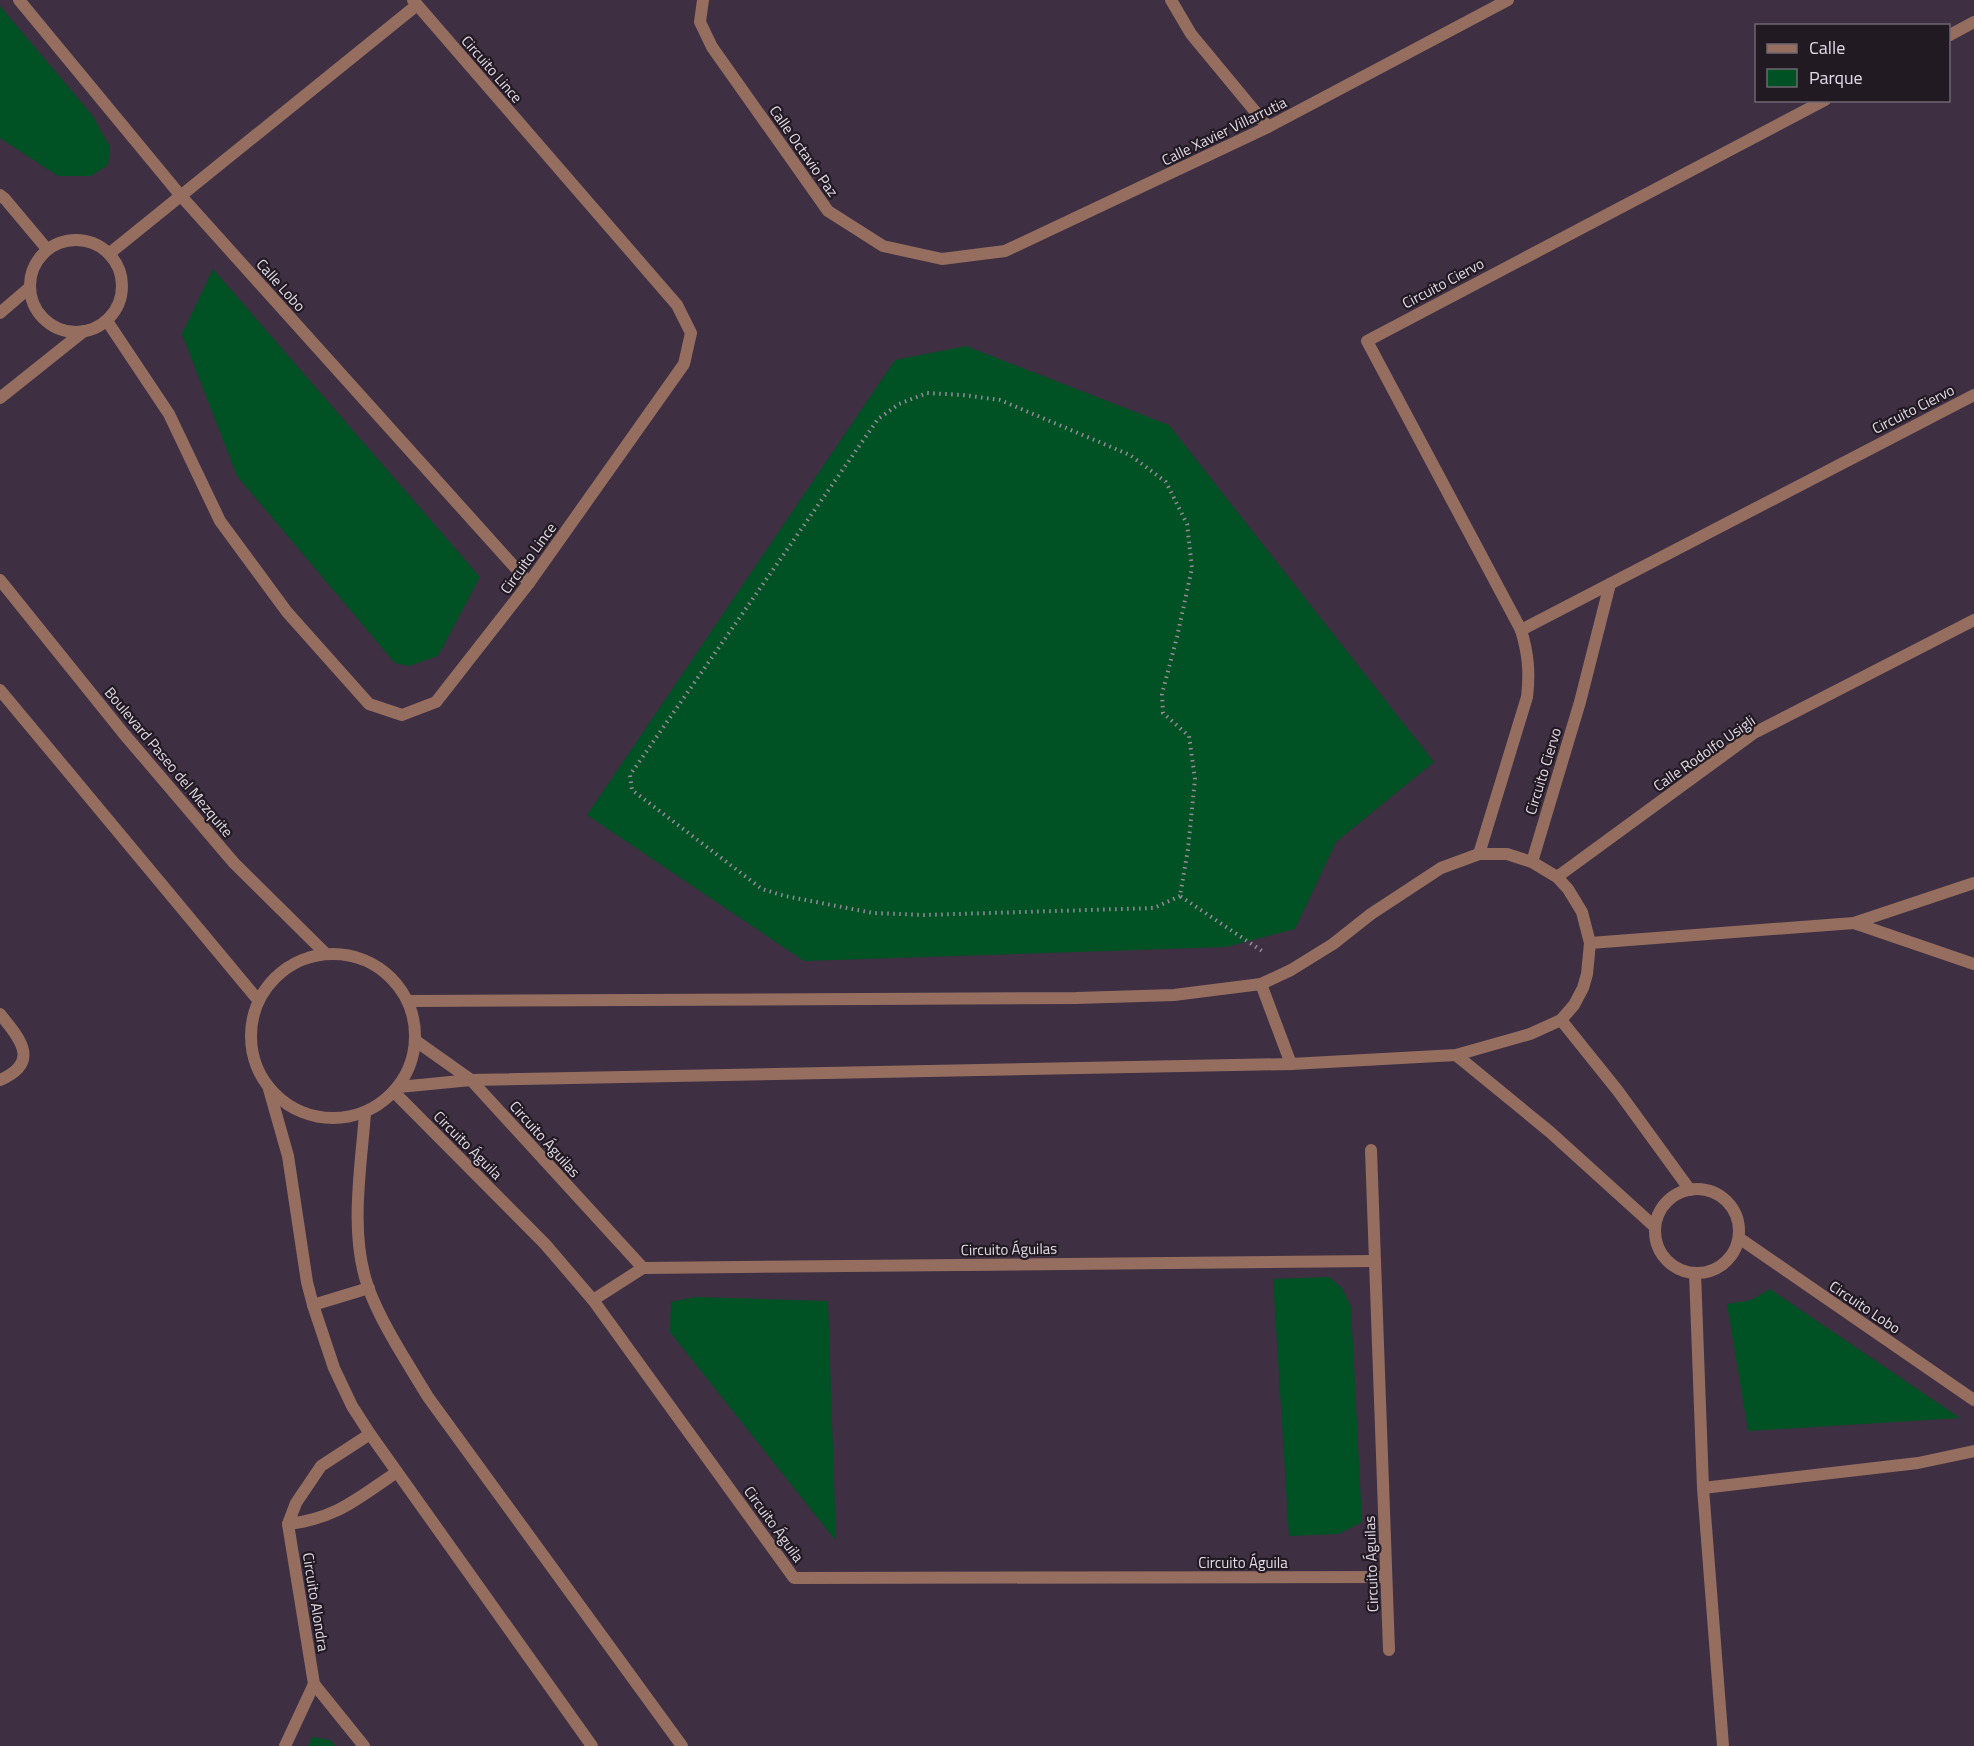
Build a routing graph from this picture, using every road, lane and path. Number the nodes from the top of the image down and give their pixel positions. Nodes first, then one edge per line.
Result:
1 (19, 0) edge
2 (703, 0) edge
3 (1171, 0) edge
4 (1508, 0) edge
5 (415, 3) edge
6 (1974, 22) edge
7 (1950, 35) edge
8 (1821, 102) edge
9 (1268, 128) junction
10 (0, 195) edge
11 (181, 196) junction
12 (47, 249) junction
13 (110, 253) junction
14 (942, 259) joint
15 (29, 288) junction
16 (0, 313) edge
17 (107, 321) junction
18 (84, 331) junction
19 (1974, 395) edge
20 (0, 398) edge
21 (0, 580) edge
22 (529, 583) junction
23 (1610, 584) junction
24 (1974, 620) edge
25 (1521, 630) junction
26 (0, 690) edge
27 (1479, 854) junction
28 (1532, 862) junction
29 (1557, 877) junction
30 (1974, 883) edge
31 (1180, 896) junction
32 (1854, 923) junction
33 (1590, 943) junction
34 (326, 954) junction
35 (1974, 964) edge
36 (1291, 970) junction
37 (1262, 984) junction
38 (258, 1000) junction
39 (409, 1001) junction
40 (0, 1014) edge
41 (1561, 1020) junction
42 (416, 1041) junction
43 (1456, 1055) junction
44 (1291, 1064) junction
45 (0, 1080) edge
46 (471, 1080) junction
47 (269, 1089) junction
48 (397, 1089) junction
49 (365, 1113) junction
50 (1371, 1150) dead end
51 (1690, 1190) junction
52 (1656, 1227) junction
53 (1739, 1238) junction
54 (1374, 1260) junction
55 (643, 1268) junction
56 (1695, 1273) junction
57 (369, 1288) junction
58 (593, 1300) junction
59 (313, 1305) junction
60 (1974, 1400) edge
61 (370, 1434) junction
62 (1974, 1451) edge
63 (396, 1472) junction
64 (1703, 1488) junction
65 (288, 1524) junction
66 (1386, 1577) junction
67 (1389, 1650) dead end
68 (314, 1684) junction
69 (285, 1746) edge
70 (364, 1746) edge
71 (592, 1746) edge
72 (682, 1746) edge
73 (1723, 1746) edge

1 - 11 street, Calle Lobo
2 - 14 street, Calle Octavio Paz
3 - 9 street
4 - 9 street, Calle Xavier Villarrutia
5 - 11 street, Circuito Lince
5 - 22 street, Circuito Lince
6 - 7 street
8 - 25 street, Circuito Ciervo
9 - 14 street, Calle Xavier Villarrutia
10 - 12 street
11 - 13 street, Circuito Lince
11 - 22 street, Calle Lobo
12 - 13 street
12 - 15 street
13 - 17 street
15 - 16 street
15 - 18 street
17 - 18 street
17 - 22 street, Circuito Lince
18 - 20 street
19 - 23 street, Circuito Ciervo
21 - 34 street, Boulevard Paseo del Mezquite
23 - 25 street, Circuito Ciervo
23 - 28 street, Circuito Ciervo
24 - 29 street, Calle Rodolfo Usigli
25 - 27 street, Circuito Ciervo
26 - 38 street
27 - 28 street
27 - 36 street
28 - 29 street
29 - 33 street
30 - 32 street
31 - 31 path
31 - 36 path
32 - 33 street
32 - 35 street
33 - 41 street
34 - 38 street
34 - 39 street
36 - 37 street
37 - 39 street
37 - 44 street
38 - 47 street
39 - 42 street
40 - 45 street
41 - 43 street
41 - 51 street
42 - 46 street, Circuito Águilas
42 - 48 street
43 - 44 street
43 - 52 street
44 - 46 street
46 - 48 street
46 - 55 street, Circuito Águilas
47 - 49 street
47 - 59 street
48 - 49 street
48 - 58 street, Circuito Águila
49 - 57 street
50 - 54 street, Circuito Águilas
51 - 52 street
51 - 53 street
52 - 56 street
53 - 56 street
53 - 60 street, Circuito Lobo
54 - 55 street, Circuito Águilas
54 - 66 street, Circuito Águilas
55 - 58 street
56 - 64 street
57 - 59 street
57 - 72 street
58 - 66 street, Circuito Águila
59 - 61 street
61 - 63 street
61 - 65 street
62 - 64 street
63 - 65 street
63 - 71 street
64 - 73 street
65 - 68 street, Circuito Alondra
66 - 67 street, Circuito Águilas
68 - 69 street
68 - 70 street, Circuito Alondra

